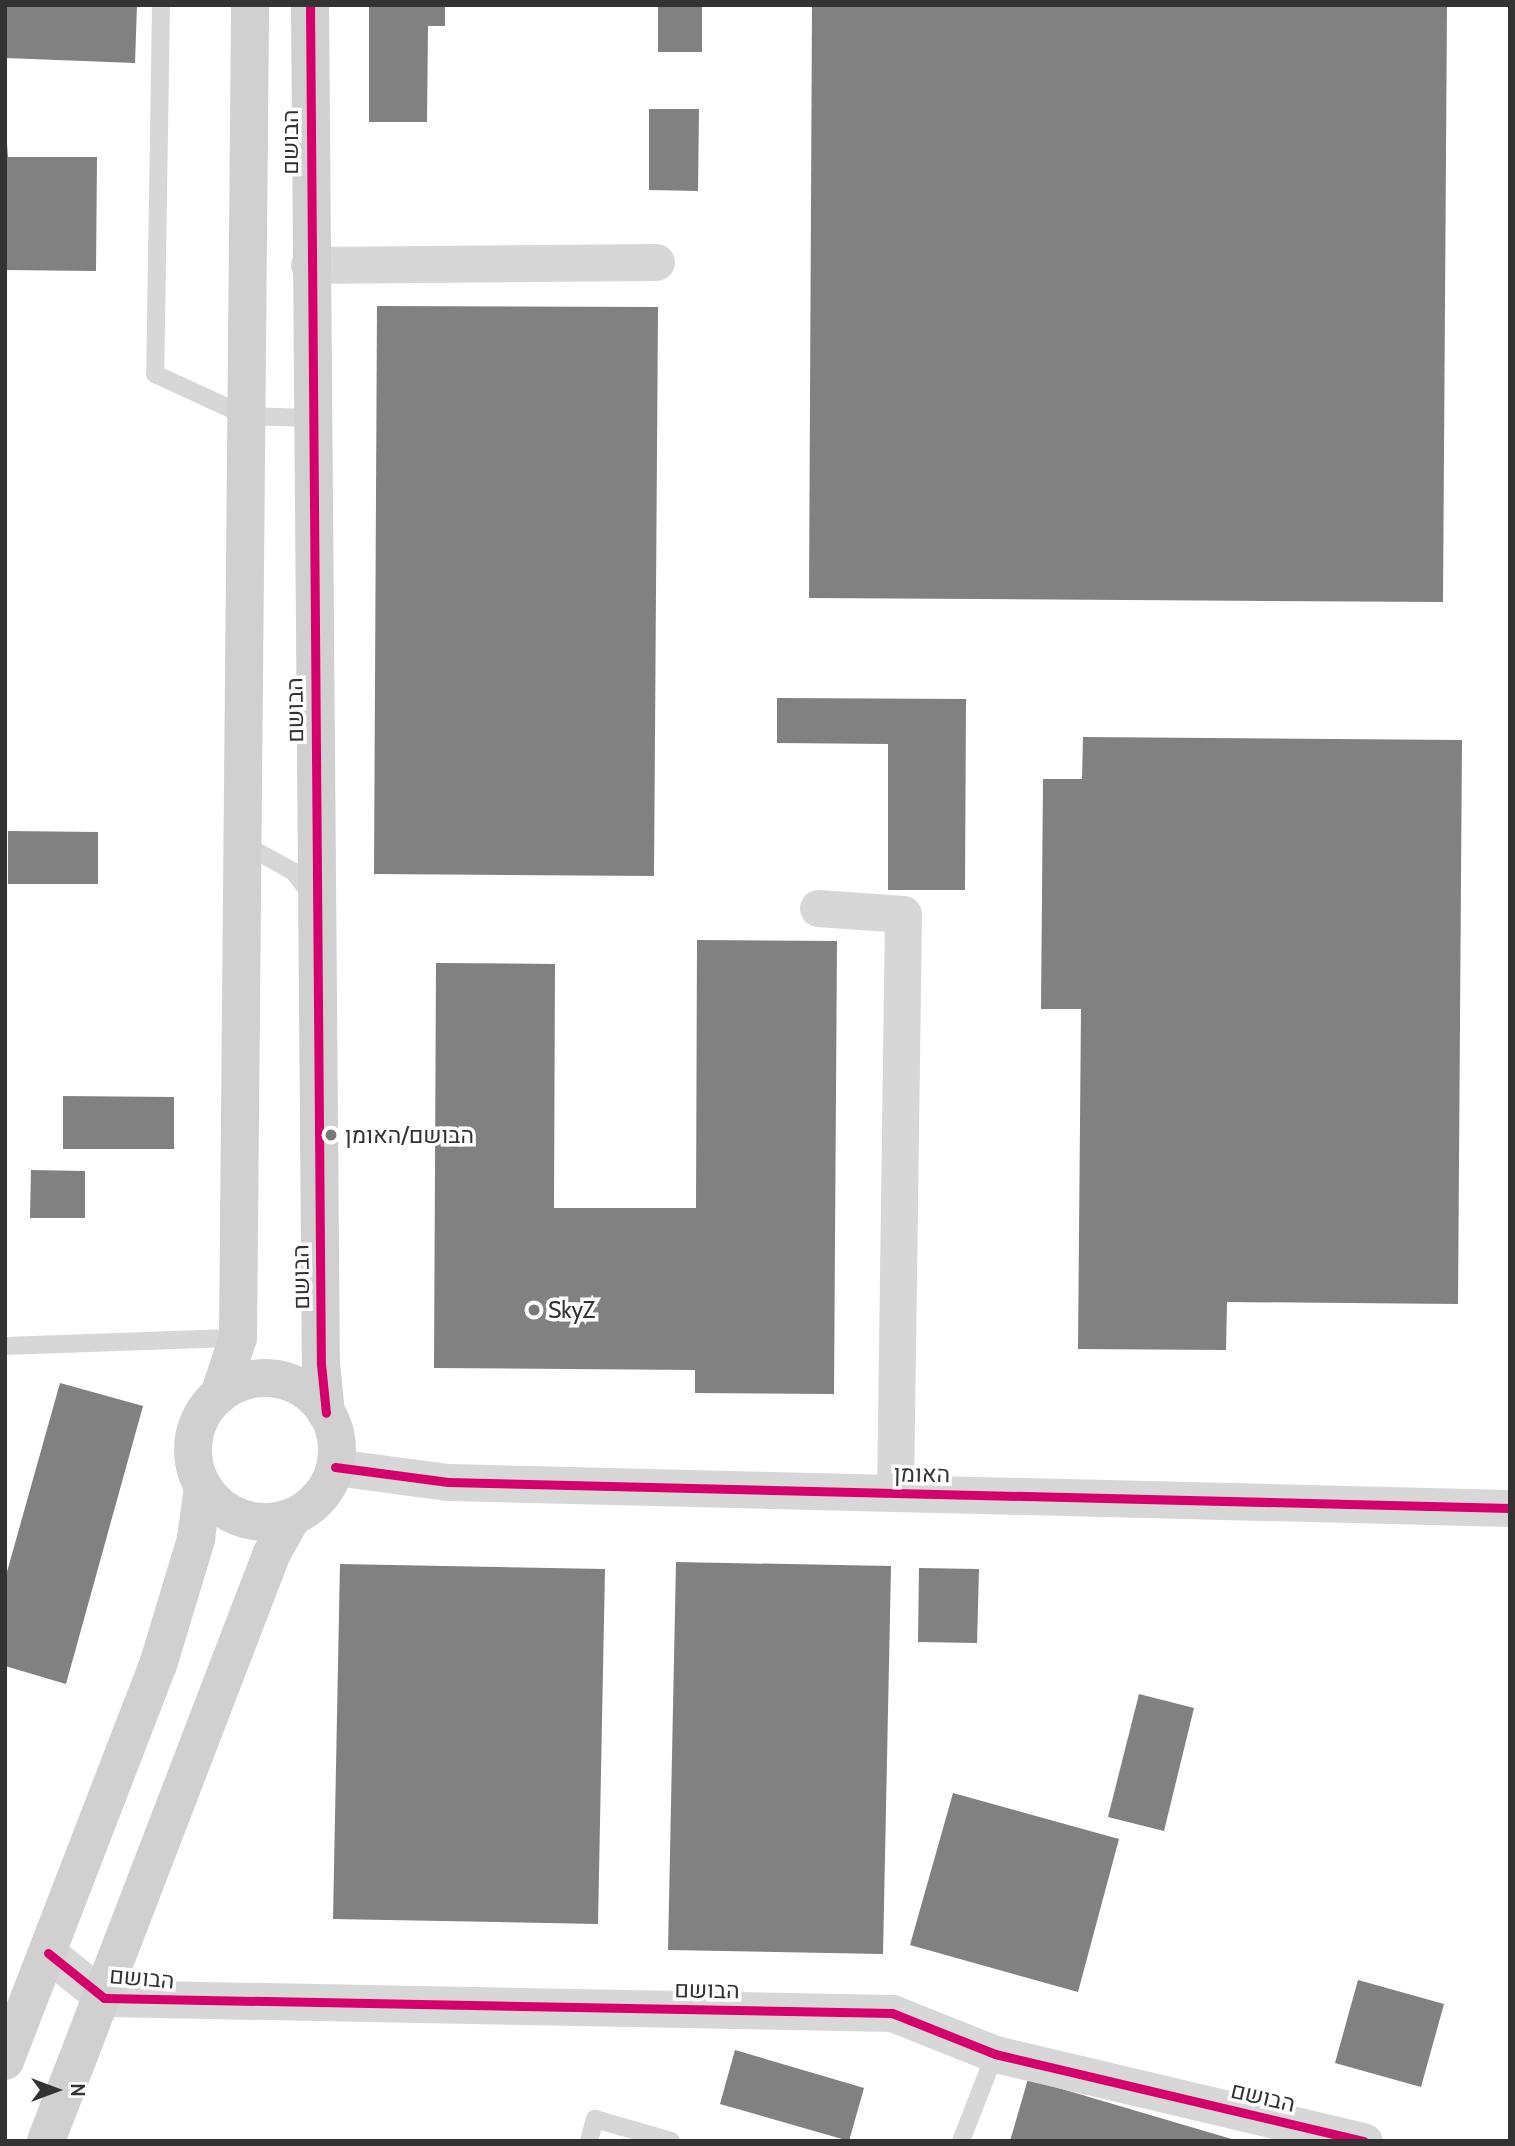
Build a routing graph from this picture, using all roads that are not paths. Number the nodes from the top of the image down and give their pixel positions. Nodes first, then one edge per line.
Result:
1 (161, 5) edge
2 (250, 5) edge
3 (310, 5) edge
4 (656, 262) dead end
5 (309, 265) junction
6 (246, 416) junction
7 (311, 418) junction
8 (243, 843) junction
9 (316, 902) junction
10 (818, 908) dead end
11 (238, 1338) junction
12 (6, 1351) edge
13 (219, 1395) junction
14 (326, 1413) junction
15 (335, 1467) junction
16 (203, 1487) junction
17 (895, 1492) junction
18 (1510, 1508) edge
19 (292, 1517) junction
20 (48, 1953) junction
21 (104, 1998) junction
22 (995, 2054) junction
23 (5, 2061) edge
24 (46, 2141) edge
25 (589, 2141) edge
26 (671, 2141) edge
27 (961, 2141) edge
28 (1364, 2141) edge

1 - 6 lane
2 - 6 street, הבושם
3 - 5 street, הבושם
4 - 5 street
5 - 7 street, הבושם
6 - 7 lane
6 - 8 street, הבושם
7 - 9 street, הבושם
8 - 9 lane
8 - 11 street, הבושם
9 - 14 street, הבושם
10 - 17 street
11 - 12 lane
11 - 13 street, הבושם
13 - 14 street
13 - 16 street
14 - 15 street
15 - 17 street, האומן
15 - 19 street
16 - 19 street
16 - 20 street
17 - 18 street, האומן
19 - 21 street, הבושם
20 - 21 street, הבושם
20 - 23 street
21 - 22 street, הבושם
21 - 24 street, הבושם
22 - 27 lane
22 - 28 street, הבושם
25 - 26 lane

